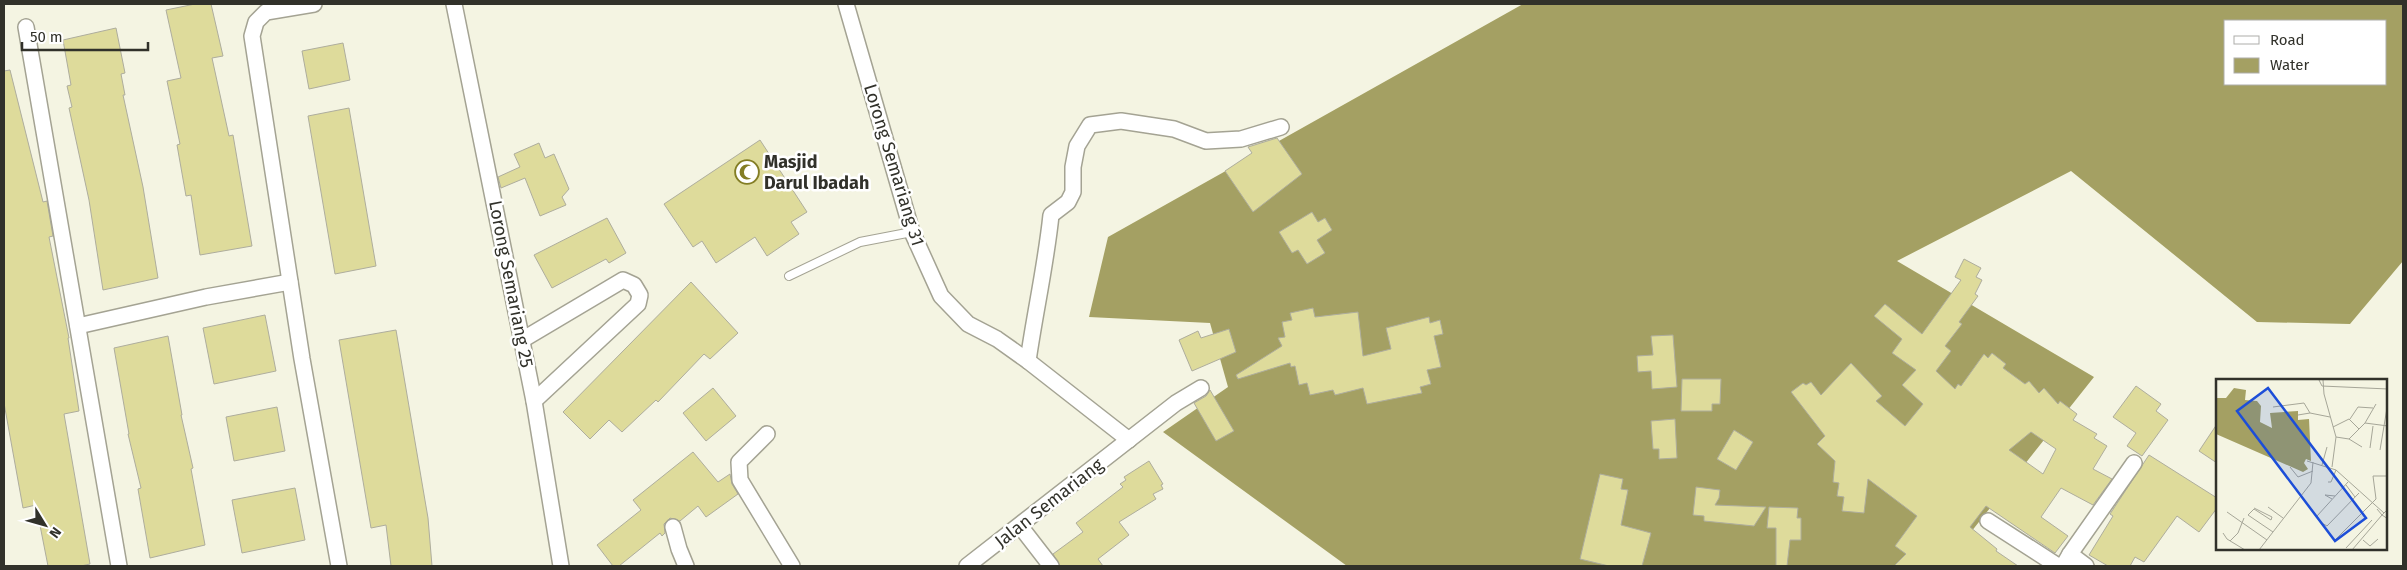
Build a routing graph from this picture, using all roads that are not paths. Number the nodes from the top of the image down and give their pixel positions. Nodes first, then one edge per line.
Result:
1 (314, 4) edge
2 (454, 4) edge
3 (846, 4) edge
4 (26, 27) dead end
5 (1282, 127) dead end
6 (912, 232) junction
7 (789, 276) dead end
8 (290, 282) junction
9 (78, 326) junction
10 (522, 340) junction
11 (1028, 361) junction
12 (1200, 388) dead end
13 (534, 401) junction
14 (767, 434) dead end
15 (1130, 440) junction
16 (2134, 463) dead end
17 (1988, 521) dead end
18 (1020, 526) junction
19 (673, 527) dead end
20 (2066, 560) edge
21 (119, 566) edge
22 (339, 566) edge
23 (561, 566) edge
24 (686, 566) edge
25 (792, 566) edge
26 (967, 566) edge
27 (1051, 566) edge
28 (2058, 566) edge
29 (2086, 566) edge

1 - 8 street
2 - 10 street, Lorong Semariang 25
3 - 6 street, Lorong Semariang 31
4 - 9 street
5 - 11 street
6 - 7 lane
6 - 11 street, Lorong Semariang 31
8 - 9 street
8 - 22 street
9 - 21 street
10 - 13 street, Lorong Semariang 25
10 - 13 street
11 - 15 street, Lorong Semariang 31
12 - 15 street, Jalan Semariang
13 - 23 street, Lorong Semariang 25
14 - 25 street
15 - 18 street, Jalan Semariang
16 - 20 street
17 - 28 street
18 - 26 street, Jalan Semariang
18 - 27 street
19 - 24 street
20 - 29 street

